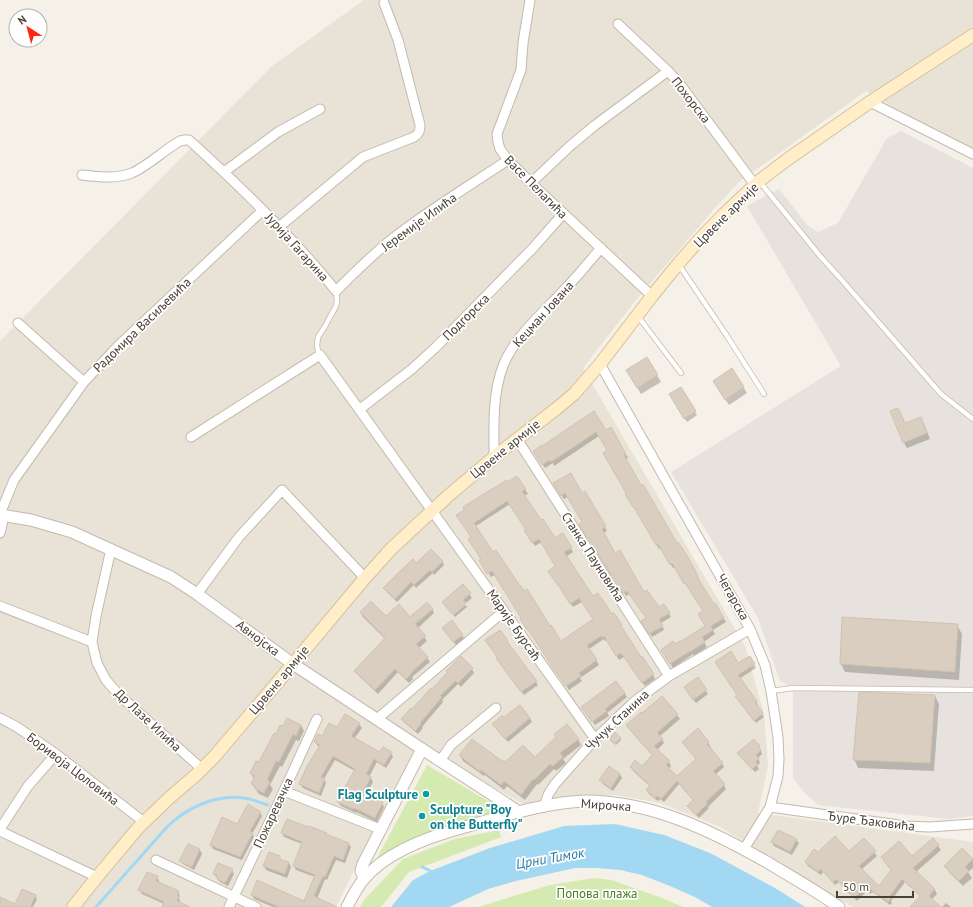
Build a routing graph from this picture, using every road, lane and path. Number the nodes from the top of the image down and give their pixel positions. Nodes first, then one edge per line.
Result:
1 (530, 0) edge
2 (384, 3) dead end
3 (618, 24) dead end
4 (973, 35) edge
5 (668, 71) junction
6 (870, 102) junction
7 (320, 109) dead end
8 (973, 154) edge
9 (508, 160) junction
10 (224, 172) junction
11 (82, 175) dead end
12 (531, 183) junction
13 (757, 183) junction
14 (263, 210) junction
15 (563, 214) junction
16 (279, 227) junction
17 (601, 248) junction
18 (678, 264) junction
19 (336, 291) junction
20 (652, 296) junction
21 (637, 315) junction
22 (18, 323) dead end
23 (320, 355) junction
24 (600, 364) junction
25 (681, 373) dead end
26 (84, 382) junction
27 (764, 394) dead end
28 (360, 409) junction
29 (973, 419) edge
30 (191, 437) dead end
31 (517, 439) junction
32 (494, 457) junction
33 (432, 510) junction
34 (1, 515) edge
35 (0, 533) edge
36 (111, 550) junction
37 (365, 578) junction
38 (197, 594) junction
39 (0, 606) edge
40 (504, 611) junction
41 (750, 629) junction
42 (92, 642) junction
43 (293, 664) junction
44 (669, 676) junction
45 (973, 690) edge
46 (771, 692) junction
47 (496, 708) dead end
48 (0, 718) edge
49 (317, 719) dead end
50 (377, 720) junction
51 (595, 739) junction
52 (422, 749) junction
53 (56, 754) junction
54 (440, 761) junction
55 (202, 769) junction
56 (284, 791) junction
57 (544, 807) junction
58 (770, 807) junction
59 (519, 812) junction
60 (144, 822) junction
61 (973, 824) edge
62 (380, 829) junction
63 (0, 830) edge
64 (744, 849) junction
65 (156, 860) dead end
66 (97, 877) junction
67 (364, 878) junction
68 (234, 897) junction
69 (73, 907) edge
70 (229, 907) edge
71 (256, 907) edge
72 (347, 907) edge
73 (839, 907) edge

1 - 9 street, Васе Пелагића
2 - 16 street
3 - 5 street, Похорска
4 - 6 main road, Црвене армије
5 - 12 street
5 - 13 street, Похорска
6 - 8 street
6 - 13 main road, Црвене армије
7 - 10 street
9 - 12 street, Васе Пелагића
9 - 19 street, Јеремије Илића
10 - 11 street, Јурија Гагарина
10 - 14 street, Јурија Гагарина
12 - 15 street, Васе Пелагића
13 - 18 main road, Црвене армије
13 - 29 lane
14 - 16 street, Јурија Гагарина
14 - 26 street, Радомира Васиљевића
15 - 17 street, Васе Пелагића
15 - 28 street, Подгорска
16 - 19 street, Јурија Гагарина
17 - 20 street, Васе Пелагића
17 - 32 street, Кецман Јована
18 - 20 main road, Црвене армије
18 - 27 lane
19 - 23 lane, Јурија Гагарина
20 - 21 main road, Црвене армије
21 - 24 main road, Црвене армије
21 - 25 lane
22 - 26 street
23 - 28 street
23 - 30 street
24 - 31 main road, Црвене армије
24 - 41 street, Чегарска
26 - 34 street, Радомира Васиљевића
28 - 33 street
31 - 32 main road, Црвене армије
31 - 44 street, Станка Пауновића
32 - 33 main road, Црвене армије
33 - 37 main road, Црвене армије
33 - 40 street, Марије Бурсаћ
34 - 35 street, Радомира Васиљевића
34 - 36 street, Авнојска
36 - 38 street, Авнојска
36 - 42 street, Др Лазе Илића
37 - 38 street
37 - 43 main road, Црвене армије
38 - 43 street, Авнојска
39 - 42 street
40 - 50 street
40 - 51 street, Марије Бурсаћ
41 - 44 street, Чучук Станина
41 - 46 street, Чегарска
42 - 55 street, Др Лазе Илића
43 - 50 street, Авнојска
43 - 55 main road, Црвене армије
44 - 51 street, Чучук Станина
45 - 46 lane
46 - 58 street, Чегарска
47 - 54 street
48 - 53 street, Боривоја Цоловића
49 - 56 street, Пожаревачка
50 - 52 street, Авнојска
51 - 57 street, Чучук Станина
52 - 54 street, Авнојска
52 - 62 street
53 - 60 street, Боривоја Цоловића
53 - 63 street
54 - 59 street, Авнојска
55 - 60 main road, Црвене армије
56 - 62 street
56 - 68 street, Пожаревачка
57 - 59 street, Мирочка
57 - 64 street, Мирочка
58 - 61 street, Ђуре Ђаковића
58 - 64 street, Чегарска
59 - 67 street, Мирочка
60 - 66 main road, Црвене армије
62 - 67 street
63 - 66 street
64 - 73 street, Мирочка
65 - 68 street
66 - 69 main road, Црвене армије
67 - 72 street
68 - 70 street, Пожаревачка
68 - 71 street

